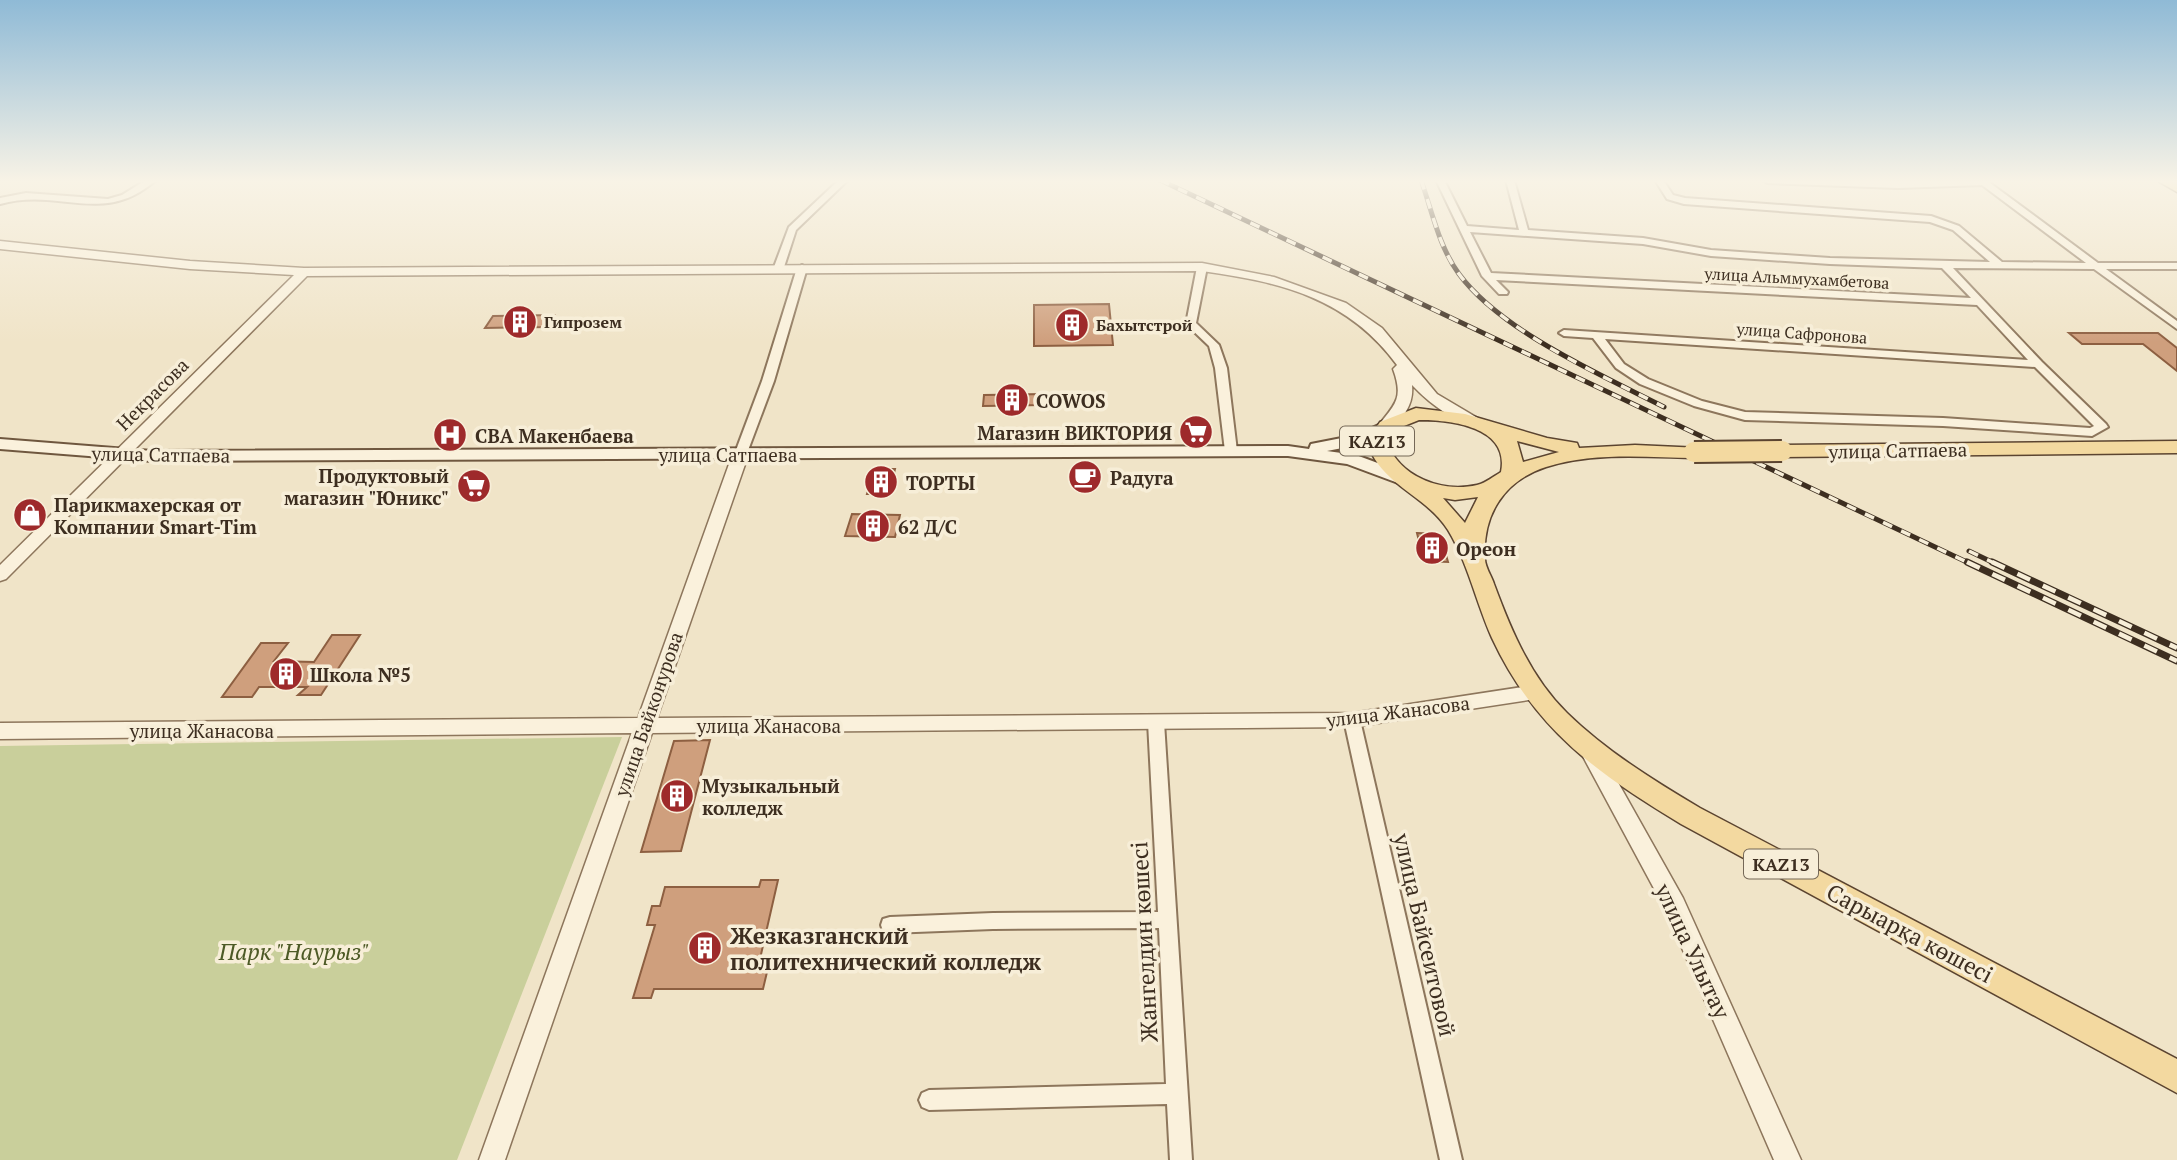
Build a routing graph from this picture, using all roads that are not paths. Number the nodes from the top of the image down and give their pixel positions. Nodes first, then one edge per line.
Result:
1 (790, 234) edge
2 (1467, 234) edge
3 (1552, 234) edge
4 (1963, 234) edge
5 (2051, 234) edge
6 (0, 245) edge
7 (1945, 265) junction
8 (1999, 265) junction
9 (2177, 266) edge
10 (779, 267) junction
11 (1202, 267) junction
12 (2094, 267) junction
13 (802, 268) junction
14 (303, 272) junction
15 (1487, 276) junction
16 (1503, 292) dead end
17 (1980, 302) junction
18 (2177, 326) edge
19 (1564, 333) dead end
20 (1597, 335) junction
21 (1388, 344) junction
22 (2038, 364) junction
23 (1479, 423) junction
24 (1385, 427) junction
25 (0, 444) edge
26 (2177, 447) edge
27 (1231, 451) junction
28 (1288, 451) junction
29 (1619, 452) junction
30 (741, 453) junction
31 (118, 455) junction
32 (1404, 479) junction
33 (1503, 482) junction
34 (1475, 558) junction
35 (0, 575) edge
36 (1535, 692) junction
37 (1352, 720) junction
38 (1156, 722) junction
39 (644, 726) junction
40 (0, 731) edge
41 (1588, 746) junction
42 (1167, 920) junction
43 (890, 925) dead end
44 (2177, 1077) edge
45 (1177, 1094) junction
46 (929, 1100) dead end
47 (492, 1160) edge
48 (1181, 1160) edge
49 (1451, 1160) edge
50 (1788, 1160) edge

1 - 10 street
2 - 15 street
3 - 7 street
4 - 8 street
5 - 12 street
6 - 14 street
7 - 8 street
7 - 17 street
8 - 12 street
9 - 12 street
10 - 13 street
10 - 14 street
11 - 13 street
11 - 21 street
11 - 27 street
12 - 18 street
13 - 30 street, улица Байконурова
14 - 31 street, Некрасова
15 - 16 street
15 - 17 street, улица Альммухамбетова
17 - 22 street
19 - 20 street, улица Сафронова
20 - 22 street, улица Сафронова
20 - 22 street
21 - 23 street
21 - 24 street
23 - 24 main road, KAZ13
23 - 29 main road, KAZ13
23 - 33 main road, KAZ13
24 - 28 main road
24 - 32 main road, KAZ13
25 - 31 main road, улица Сатпаева
26 - 29 main road, улица Сатпаева / KAZ13, bridge
27 - 28 main road, улица Сатпаева
27 - 30 main road, улица Сатпаева
28 - 32 main road
29 - 33 main road, KAZ13
30 - 31 main road, улица Сатпаева
30 - 39 street, улица Байконурова
31 - 35 street, Некрасова
32 - 33 main road, KAZ13
32 - 34 main road, KAZ13
33 - 34 main road, KAZ13
34 - 36 main road, Сарыарқа көшесі / KAZ13
36 - 37 street, улица Жанасова
36 - 41 main road, Сарыарқа көшесі / KAZ13
37 - 38 street, улица Жанасова
37 - 49 street, улица Байсеитовой
38 - 39 street, улица Жанасова
38 - 42 street, Жангелдин көшесі
39 - 40 street, улица Жанасова
39 - 47 street, улица Байконурова
41 - 44 main road, Сарыарқа көшесі / KAZ13
41 - 50 street, улица Улытау
42 - 43 street
42 - 45 street, Жангелдин көшесі
45 - 46 street
45 - 48 street, Жангелдин көшесі

